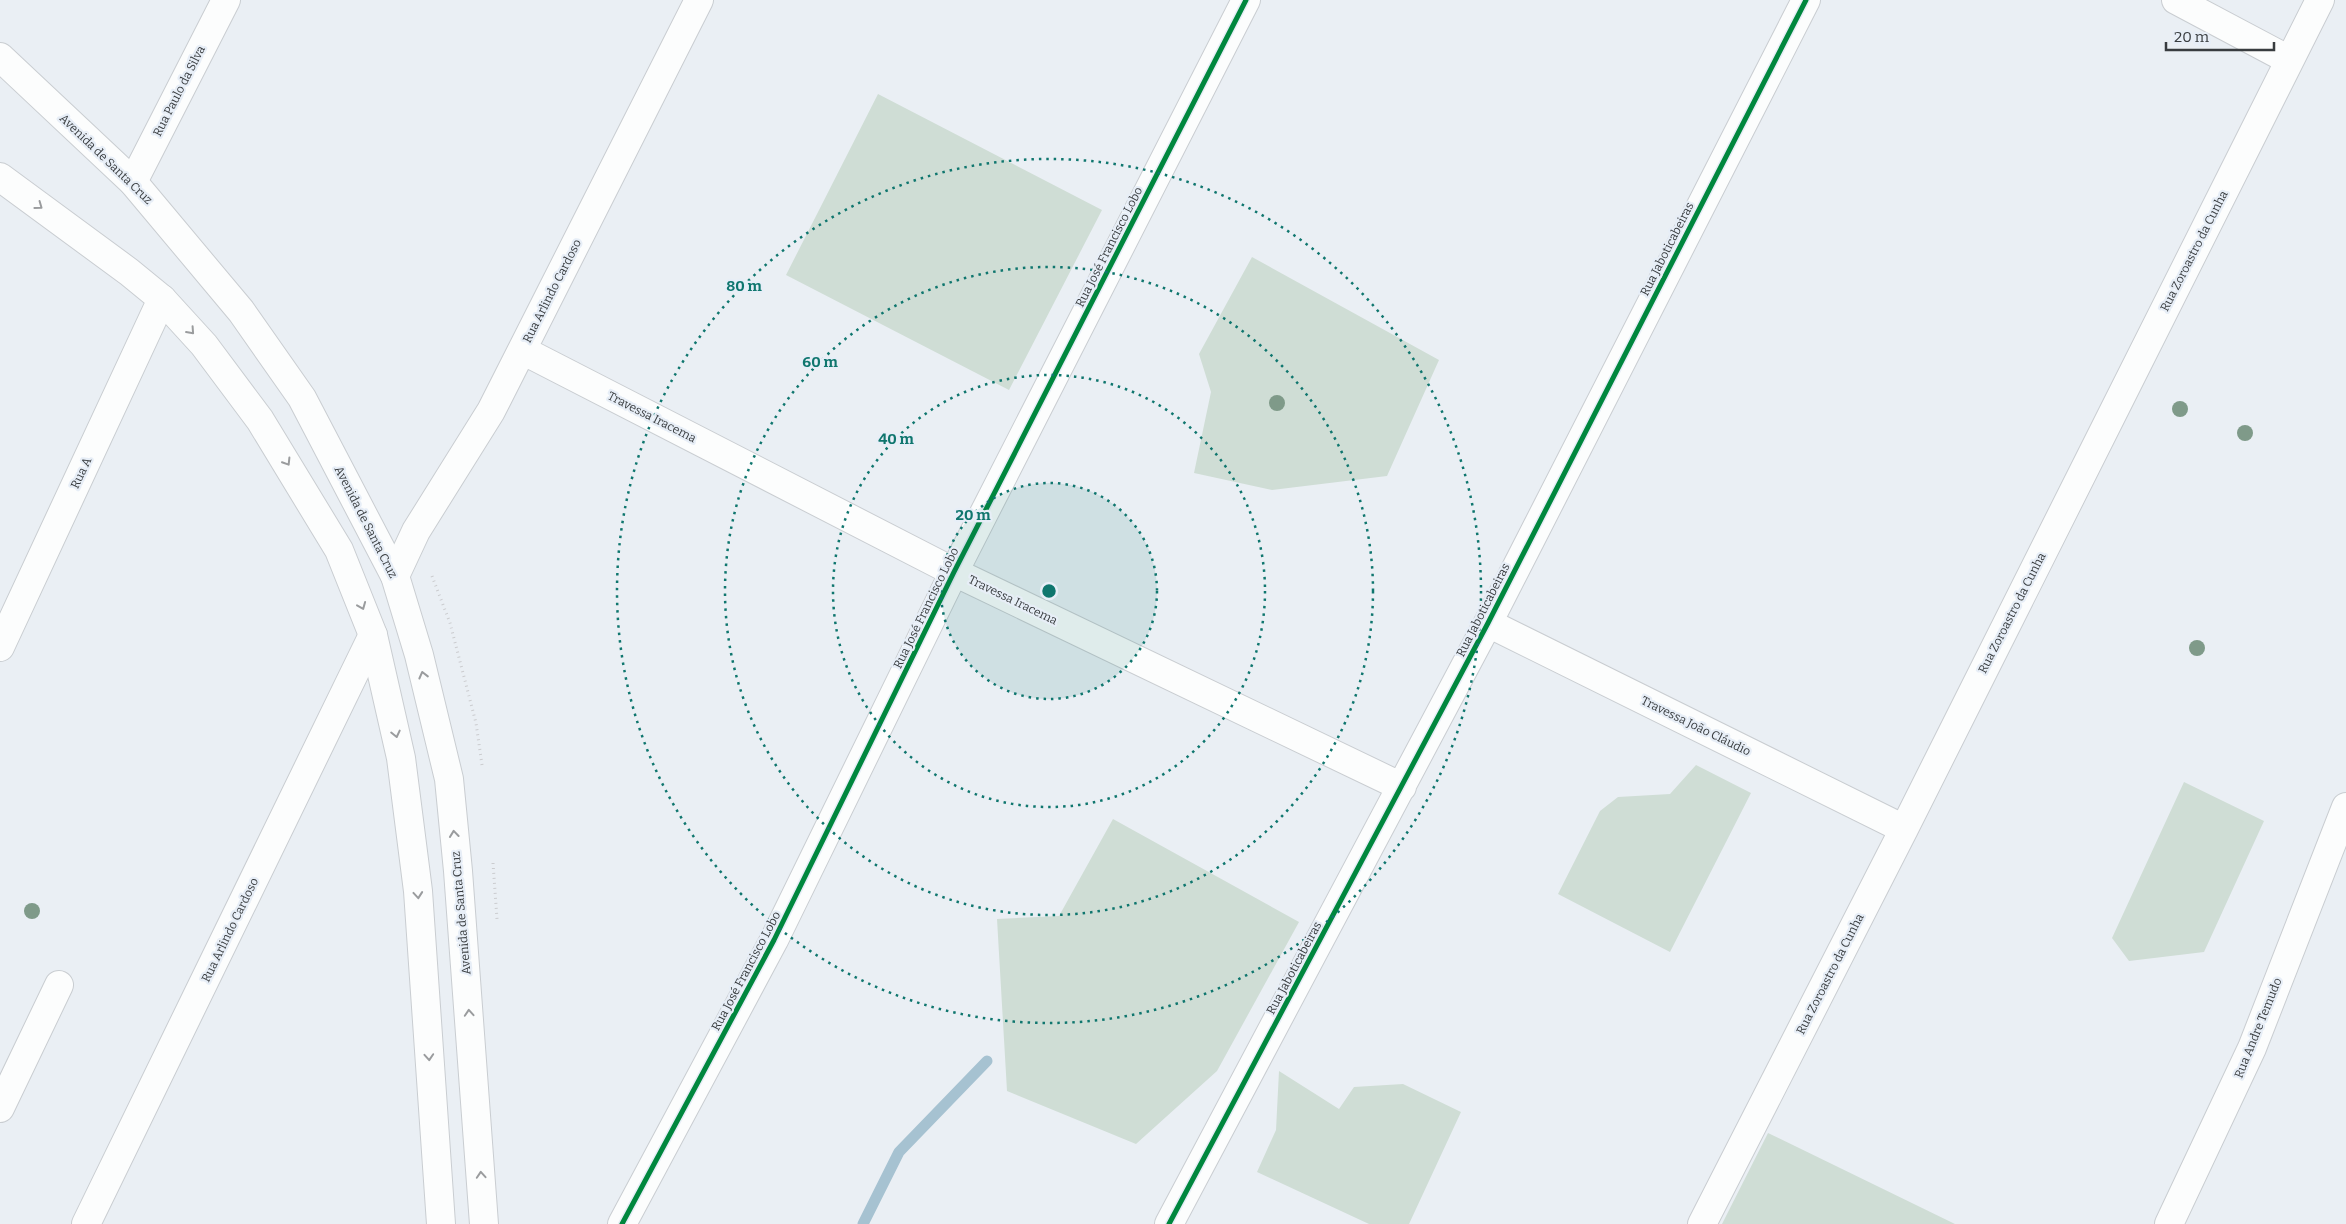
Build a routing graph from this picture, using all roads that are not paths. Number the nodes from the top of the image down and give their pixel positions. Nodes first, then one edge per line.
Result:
1 (226, 0) edge
2 (699, 0) edge
3 (1246, 0) edge
4 (1806, 0) edge
5 (2176, 0) edge
6 (2320, 0) edge
7 (0, 57) edge
8 (2289, 60) junction
9 (0, 177) edge
10 (133, 182) junction
11 (162, 299) junction
12 (522, 350) junction
13 (954, 572) junction
14 (395, 576) junction
15 (1488, 624) junction
16 (373, 635) junction
17 (0, 648) edge
18 (1402, 787) junction
19 (2343, 822) edge
20 (1904, 829) junction
21 (59, 985) dead end
22 (0, 1108) edge
23 (86, 1224) edge
24 (441, 1224) edge
25 (484, 1224) edge
26 (622, 1224) edge
27 (1169, 1224) edge
28 (1702, 1224) edge
29 (2169, 1224) edge

1 - 10 street, Rua Paulo da Silva
2 - 12 street, Rua Arlindo Cardoso
3 - 13 street, Rua José Francisco Lobo
4 - 15 street, Rua Jaboticabeiras
5 - 8 street
6 - 8 street, Rua Zoroastro da Cunha
7 - 10 street, Avenida de Santa Cruz
8 - 20 street, Rua Zoroastro da Cunha
9 -> 11 street
10 - 14 street, Avenida de Santa Cruz
11 -> 16 street
11 - 17 street, Rua A
12 - 13 street, Travessa Iracema
12 - 14 street, Rua Arlindo Cardoso
13 - 18 street, Travessa Iracema
13 - 26 street, Rua José Francisco Lobo
25 -> 14 street, Avenida de Santa Cruz
15 - 18 street, Rua Jaboticabeiras
15 - 20 street, Travessa João Cláudio
16 - 23 street, Rua Arlindo Cardoso
16 -> 24 street
18 - 27 street, Rua Jaboticabeiras
19 - 29 street, Rua Andre Temudo
20 - 28 street, Rua Zoroastro da Cunha
21 - 22 street

